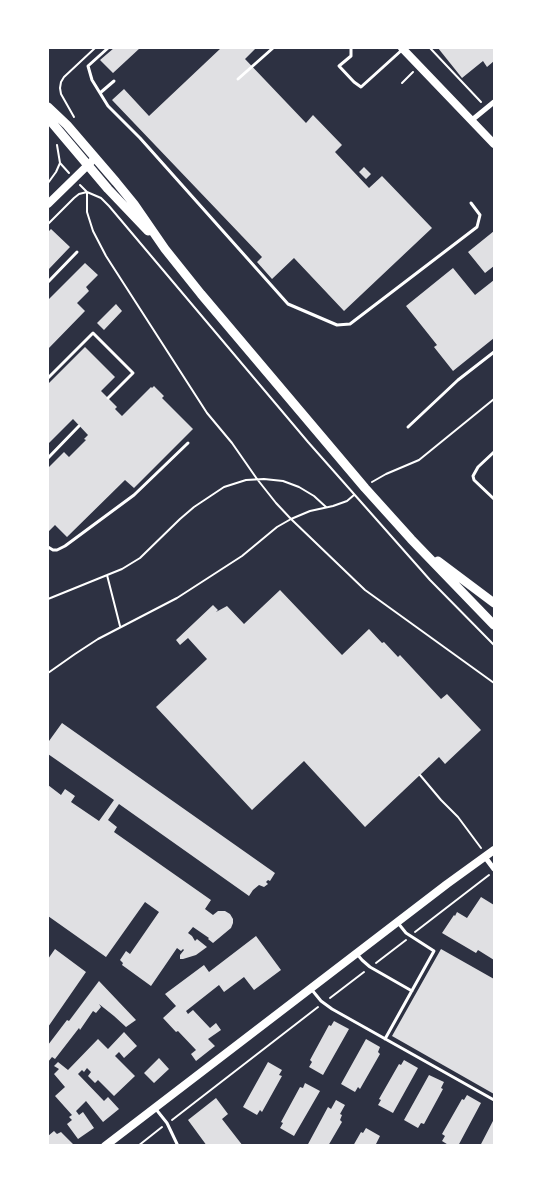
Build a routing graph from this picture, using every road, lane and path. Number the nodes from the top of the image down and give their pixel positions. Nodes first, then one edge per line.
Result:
1 (95, 48) edge
2 (108, 48) edge
3 (273, 48) edge
4 (351, 48) edge
5 (403, 48) edge
6 (430, 48) edge
7 (413, 72) dead end
8 (238, 79) dead end
9 (114, 81) dead end
10 (402, 83) dead end
11 (100, 93) junction
12 (494, 102) edge
13 (48, 107) edge
14 (487, 108) junction
15 (48, 118) edge
16 (472, 120) junction
17 (76, 121) dead end
18 (494, 144) edge
19 (58, 146) dead end
20 (96, 157) junction
21 (60, 163) junction
22 (87, 165) junction
23 (66, 170) dead end
24 (48, 183) edge
25 (82, 187) dead end
26 (87, 192) junction
27 (48, 203) edge
28 (471, 203) dead end
29 (48, 224) edge
30 (166, 249) junction
31 (77, 252) dead end
32 (48, 282) edge
33 (494, 352) edge
34 (48, 378) edge
35 (108, 398) dead end
36 (494, 399) edge
37 (79, 426) dead end
38 (408, 427) dead end
39 (188, 443) dead end
40 (494, 452) edge
41 (48, 458) edge
42 (257, 479) junction
43 (371, 484) dead end
44 (355, 495) junction
45 (494, 500) edge
46 (327, 507) junction
47 (291, 519) junction
48 (411, 539) junction
49 (48, 548) edge
50 (107, 575) junction
51 (48, 599) edge
52 (494, 603) edge
53 (494, 625) edge
54 (120, 627) junction
55 (494, 644) edge
56 (48, 674) edge
57 (494, 683) edge
58 (420, 775) dead end
59 (494, 850) edge
60 (486, 856) junction
61 (494, 870) edge
62 (397, 922) junction
63 (410, 936) junction
64 (356, 953) junction
65 (370, 967) junction
66 (311, 988) junction
67 (412, 991) junction
68 (323, 1003) junction
69 (385, 1039) junction
70 (494, 1100) edge
71 (155, 1107) junction
72 (167, 1123) junction
73 (105, 1146) edge
74 (138, 1146) edge
75 (178, 1146) edge

1 - 17 path
2 - 11 lane
3 - 8 lane
4 - 5 lane
5 - 16 street
6 - 14 path
7 - 10 path
9 - 11 lane
11 - 28 lane
12 - 14 street
13 - 20 main road
14 - 16 street
15 - 22 main road
16 - 18 street
19 - 21 path
20 - 22 street
20 - 30 main road
21 - 23 path
21 - 24 path
22 - 27 street
22 - 30 main road
25 - 26 path
26 - 29 path
26 - 42 path
26 - 44 path
30 - 48 main road
31 - 32 lane
33 - 38 lane
34 - 35 lane
36 - 43 path
37 - 41 lane
39 - 49 lane
40 - 45 lane
42 - 46 path
42 - 47 path
42 - 50 path
44 - 46 path
44 - 55 path
46 - 47 path
47 - 54 path
47 - 57 path
48 - 52 main road
48 - 53 main road
50 - 51 path
50 - 54 path
54 - 56 path
58 - 60 path
59 - 60 street
60 - 61 street
60 - 62 street
61 - 63 path
62 - 63 lane
62 - 64 street
63 - 65 path
63 - 67 lane
64 - 65 lane
64 - 66 street
65 - 67 lane
65 - 68 path
66 - 68 lane
66 - 71 street
67 - 69 lane
68 - 69 lane
68 - 72 path
69 - 70 lane
71 - 72 lane
71 - 73 street
72 - 74 path
72 - 75 lane

